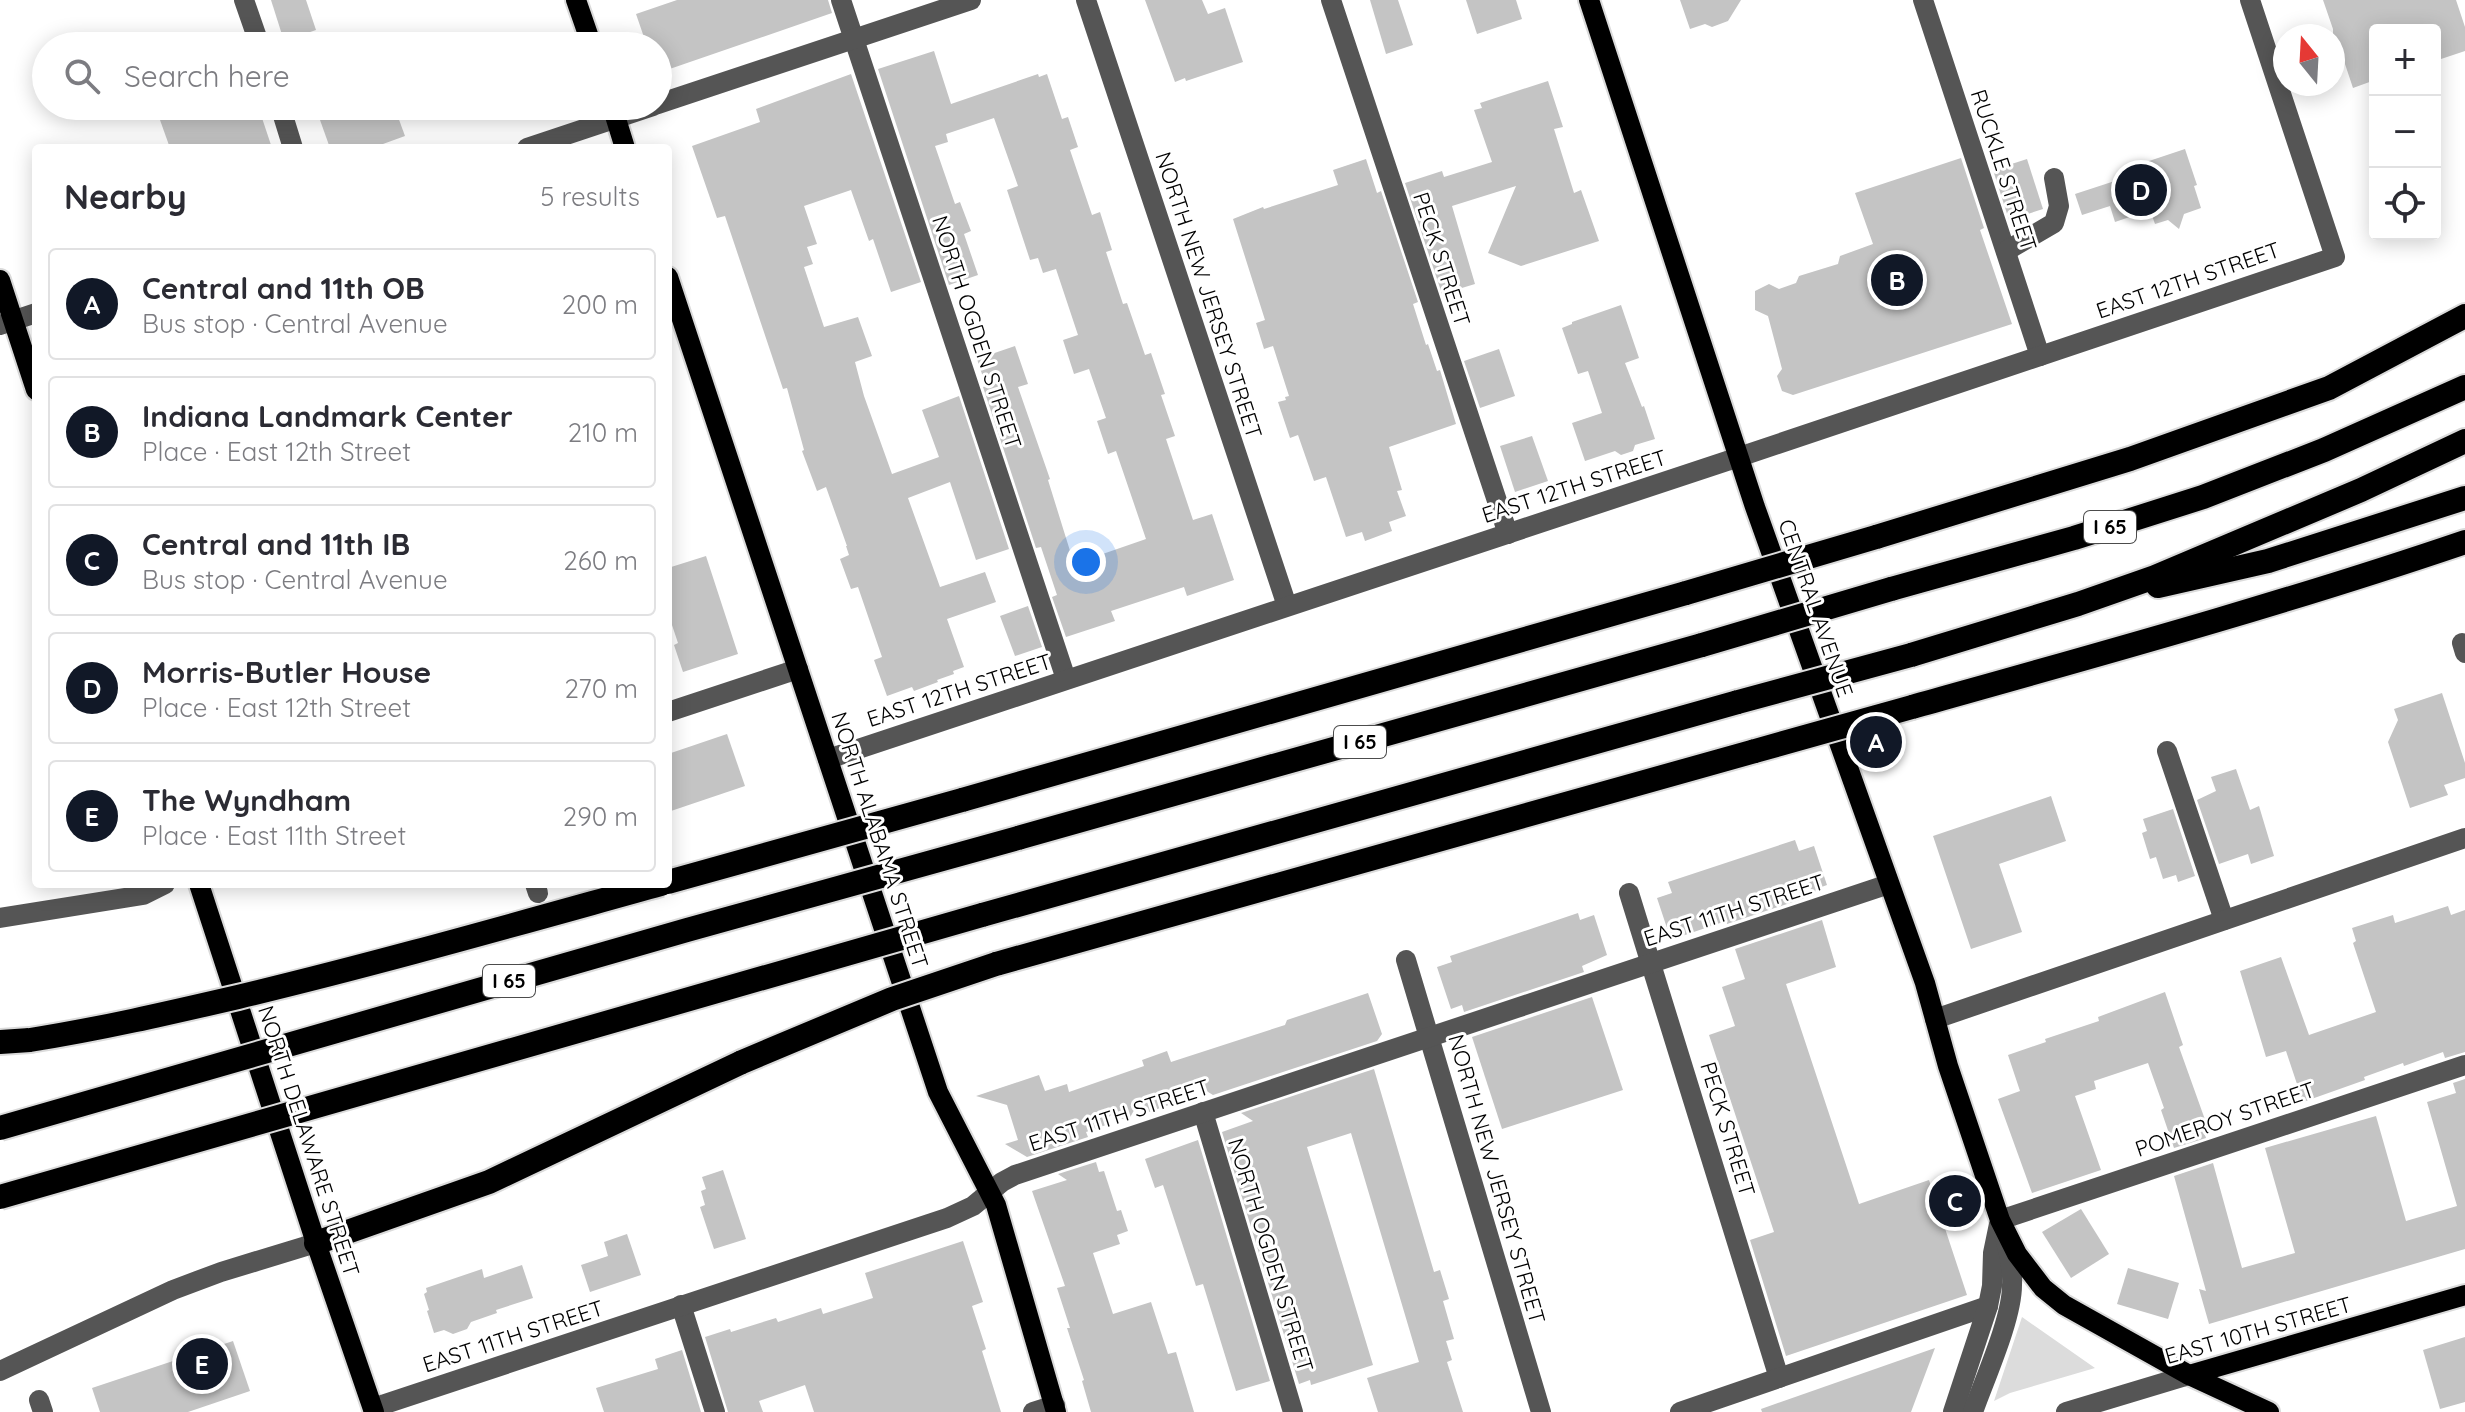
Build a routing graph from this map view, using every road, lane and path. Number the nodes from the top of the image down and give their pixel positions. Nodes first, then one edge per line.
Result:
1 (244, 0) edge
2 (576, 0) edge
3 (841, 0) edge
4 (971, 0) edge
5 (1086, 0) edge
6 (1331, 0) edge
7 (1589, 0) edge
8 (1923, 0) edge
9 (2250, 0) edge
10 (255, 32) edge
11 (587, 32) edge
12 (854, 39) junction
13 (672, 99) edge
14 (284, 120) edge
15 (595, 120) edge
16 (616, 120) edge
17 (292, 144) edge
18 (537, 144) edge
19 (624, 144) edge
20 (2054, 178) dead end
21 (2006, 251) junction
22 (0, 280) edge
23 (672, 289) edge
24 (32, 314) edge
25 (2465, 316) edge
26 (7, 323) edge
27 (2040, 356) junction
28 (2465, 375) edge
29 (32, 381) edge
30 (2465, 387) edge
31 (2465, 441) edge
32 (2324, 450) junction
33 (1739, 457) junction
34 (2465, 498) edge
35 (1508, 534) junction
36 (2465, 542) edge
37 (2078, 604) junction
38 (1287, 606) junction
39 (798, 669) junction
40 (1066, 679) junction
41 (672, 711) edge
42 (2167, 751) dead end
43 (828, 759) junction
44 (2465, 838) edge
45 (672, 881) edge
46 (1889, 884) junction
47 (157, 888) edge
48 (200, 888) edge
49 (647, 888) edge
50 (1629, 893) dead end
51 (0, 918) edge
52 (2224, 920) junction
53 (1406, 960) dead end
54 (1651, 963) junction
55 (1935, 1019) junction
56 (1430, 1036) junction
57 (0, 1042) edge
58 (2465, 1065) edge
59 (1203, 1112) junction
60 (0, 1128) edge
61 (990, 1192) junction
62 (0, 1197) edge
63 (2000, 1220) junction
64 (316, 1243) junction
65 (2465, 1295) edge
66 (681, 1305) junction
67 (1988, 1306) junction
68 (0, 1371) edge
69 (2189, 1375) junction
70 (1779, 1378) junction
71 (1056, 1409) edge
72 (373, 1410) edge
73 (1691, 1410) edge
74 (715, 1412) edge
75 (1033, 1412) edge
76 (1293, 1412) edge
77 (1541, 1412) edge
78 (1953, 1412) edge
79 (1973, 1412) edge
80 (2066, 1412) edge
81 (2269, 1412) edge

1 - 10 street
2 - 11 main road
3 - 12 street, NORTH OGDEN STREET
4 - 12 street
5 - 38 street, NORTH NEW JERSEY STREET
6 - 35 street, PECK STREET
7 - 33 main road, CENTRAL AVENUE
8 - 21 street, RUCKLE STREET
9 - 27 street, EAST 12TH STREET
12 - 13 street
12 - 40 street, NORTH OGDEN STREET
14 - 17 street
15 - 18 street
16 - 19 main road
20 - 21 street
21 - 27 street, RUCKLE STREET
22 - 26 main road
23 - 39 main road, NORTH ALABAMA STREET
24 - 26 street
25 - 45 highway, bridge
26 - 29 main road
27 - 33 street, EAST 12TH STREET
28 - 32 highway, I 65
30 - 32 highway
31 - 37 highway
32 - 60 highway, I 65, bridge
33 - 35 street, EAST 12TH STREET
33 - 46 main road, CENTRAL AVENUE
34 - 37 highway
35 - 38 street, EAST 12TH STREET
36 - 64 highway, bridge
37 - 62 highway, bridge
38 - 40 street, EAST 12TH STREET
39 - 41 street
39 - 43 main road, NORTH ALABAMA STREET
40 - 43 street, EAST 12TH STREET
42 - 52 street
43 - 61 main road, NORTH ALABAMA STREET
44 - 52 street
46 - 54 street, EAST 11TH STREET
46 - 55 main road, CENTRAL AVENUE
47 - 51 street
48 - 64 main road, NORTH DELAWARE STREET
49 - 57 highway, bridge
50 - 54 street, PECK STREET
52 - 55 street
53 - 56 street, NORTH NEW JERSEY STREET
54 - 56 street, EAST 11TH STREET
54 - 70 street, PECK STREET
55 - 63 main road, CENTRAL AVENUE
56 - 59 street, EAST 11TH STREET
56 - 77 street, NORTH NEW JERSEY STREET
58 - 63 street, POMEROY STREET
59 - 61 street, EAST 11TH STREET
59 - 76 street, NORTH OGDEN STREET
61 - 66 street, EAST 11TH STREET
61 - 71 main road, NORTH ALABAMA STREET
63 - 67 street
63 - 69 main road, CENTRAL AVENUE
63 - 79 street
64 - 68 street
64 - 72 main road, NORTH DELAWARE STREET
65 - 69 main road, EAST 10TH STREET
66 - 72 street, EAST 11TH STREET
66 - 74 street
67 - 70 street
67 - 78 street
69 - 80 street, EAST 10TH STREET
69 - 81 main road, CENTRAL AVENUE
70 - 73 street
71 - 75 street

